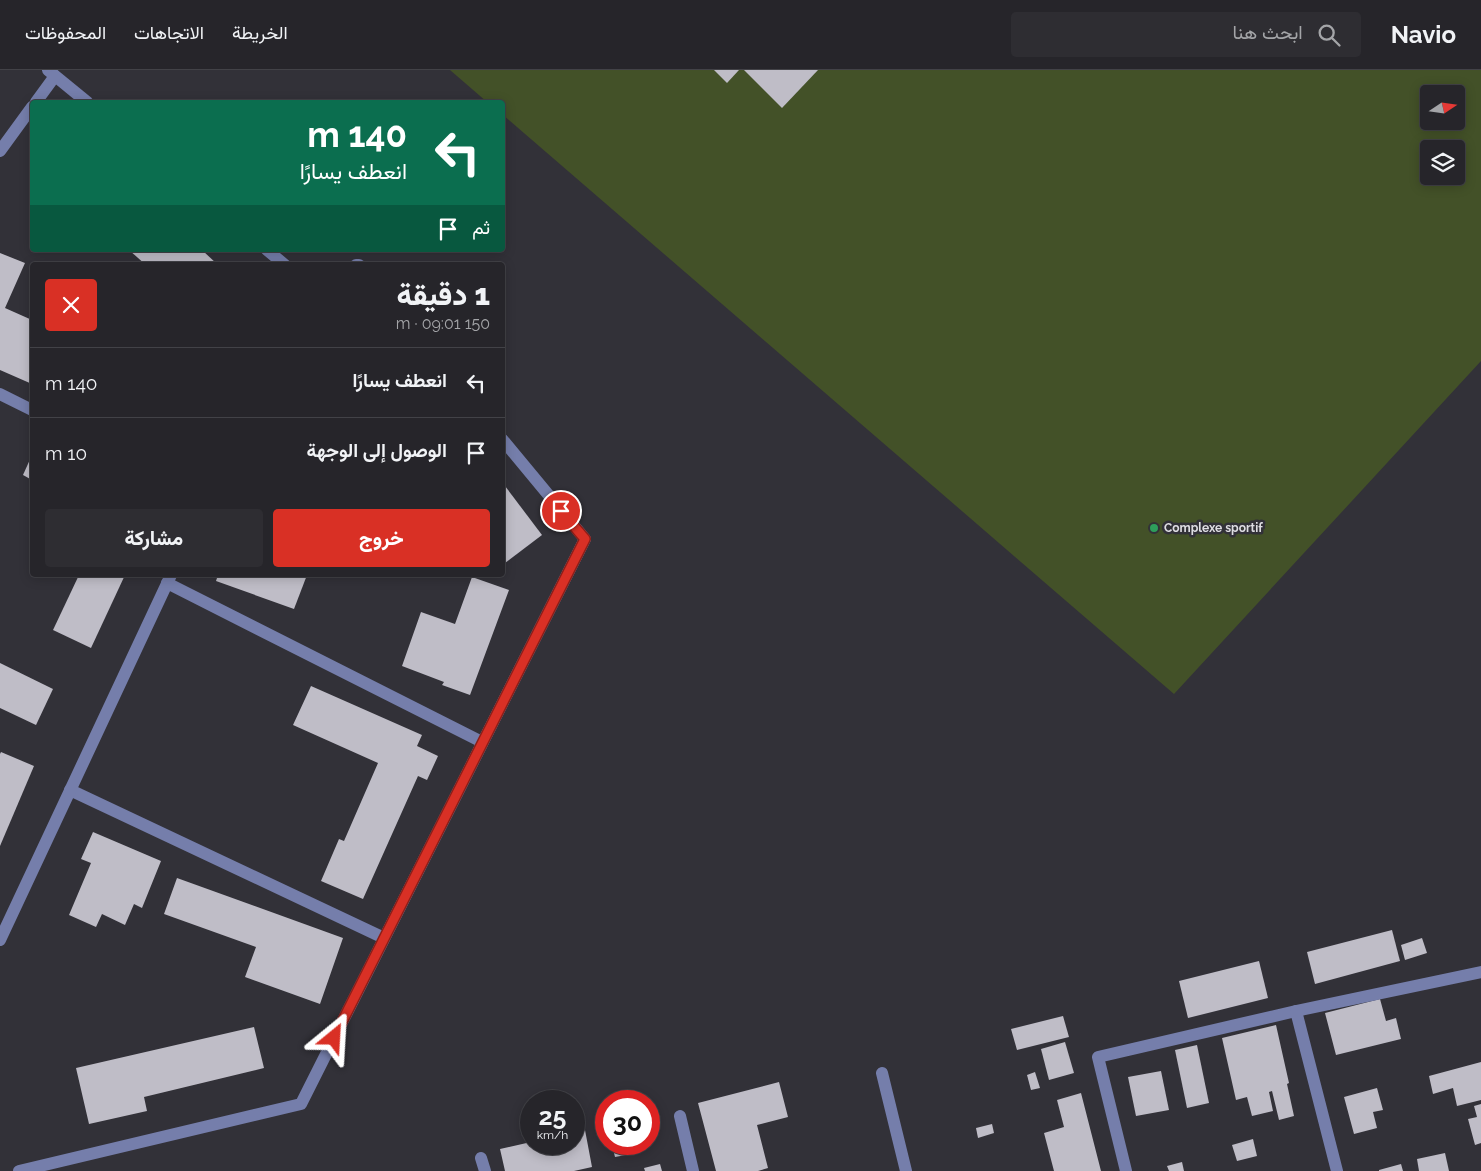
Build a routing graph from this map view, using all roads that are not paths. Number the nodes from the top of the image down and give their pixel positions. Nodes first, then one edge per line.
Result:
1 (52, 73) edge
2 (37, 100) edge
3 (85, 100) edge
4 (30, 110) edge
5 (0, 150) edge
6 (269, 252) edge
7 (281, 262) edge
8 (0, 394) edge
9 (30, 409) edge
10 (505, 443) edge
11 (169, 579) edge
12 (482, 742) junction
13 (70, 790) junction
14 (384, 938) junction
15 (0, 940) edge
16 (1481, 972) edge
17 (1296, 1011) junction
18 (882, 1073) dead end
19 (680, 1116) dead end
20 (482, 1158) dead end
21 (20, 1171) edge
22 (485, 1171) edge
23 (693, 1171) edge
24 (906, 1171) edge
25 (1126, 1171) edge
26 (1337, 1171) edge

1 - 2 street
1 - 3 street
4 - 5 street
6 - 7 street
8 - 9 street
10 - 12 street
11 - 12 street
11 - 13 street
12 - 14 street
13 - 14 street
13 - 15 street
14 - 21 street
16 - 17 street
17 - 25 street
17 - 26 street
18 - 24 street
19 - 23 street
20 - 22 street

